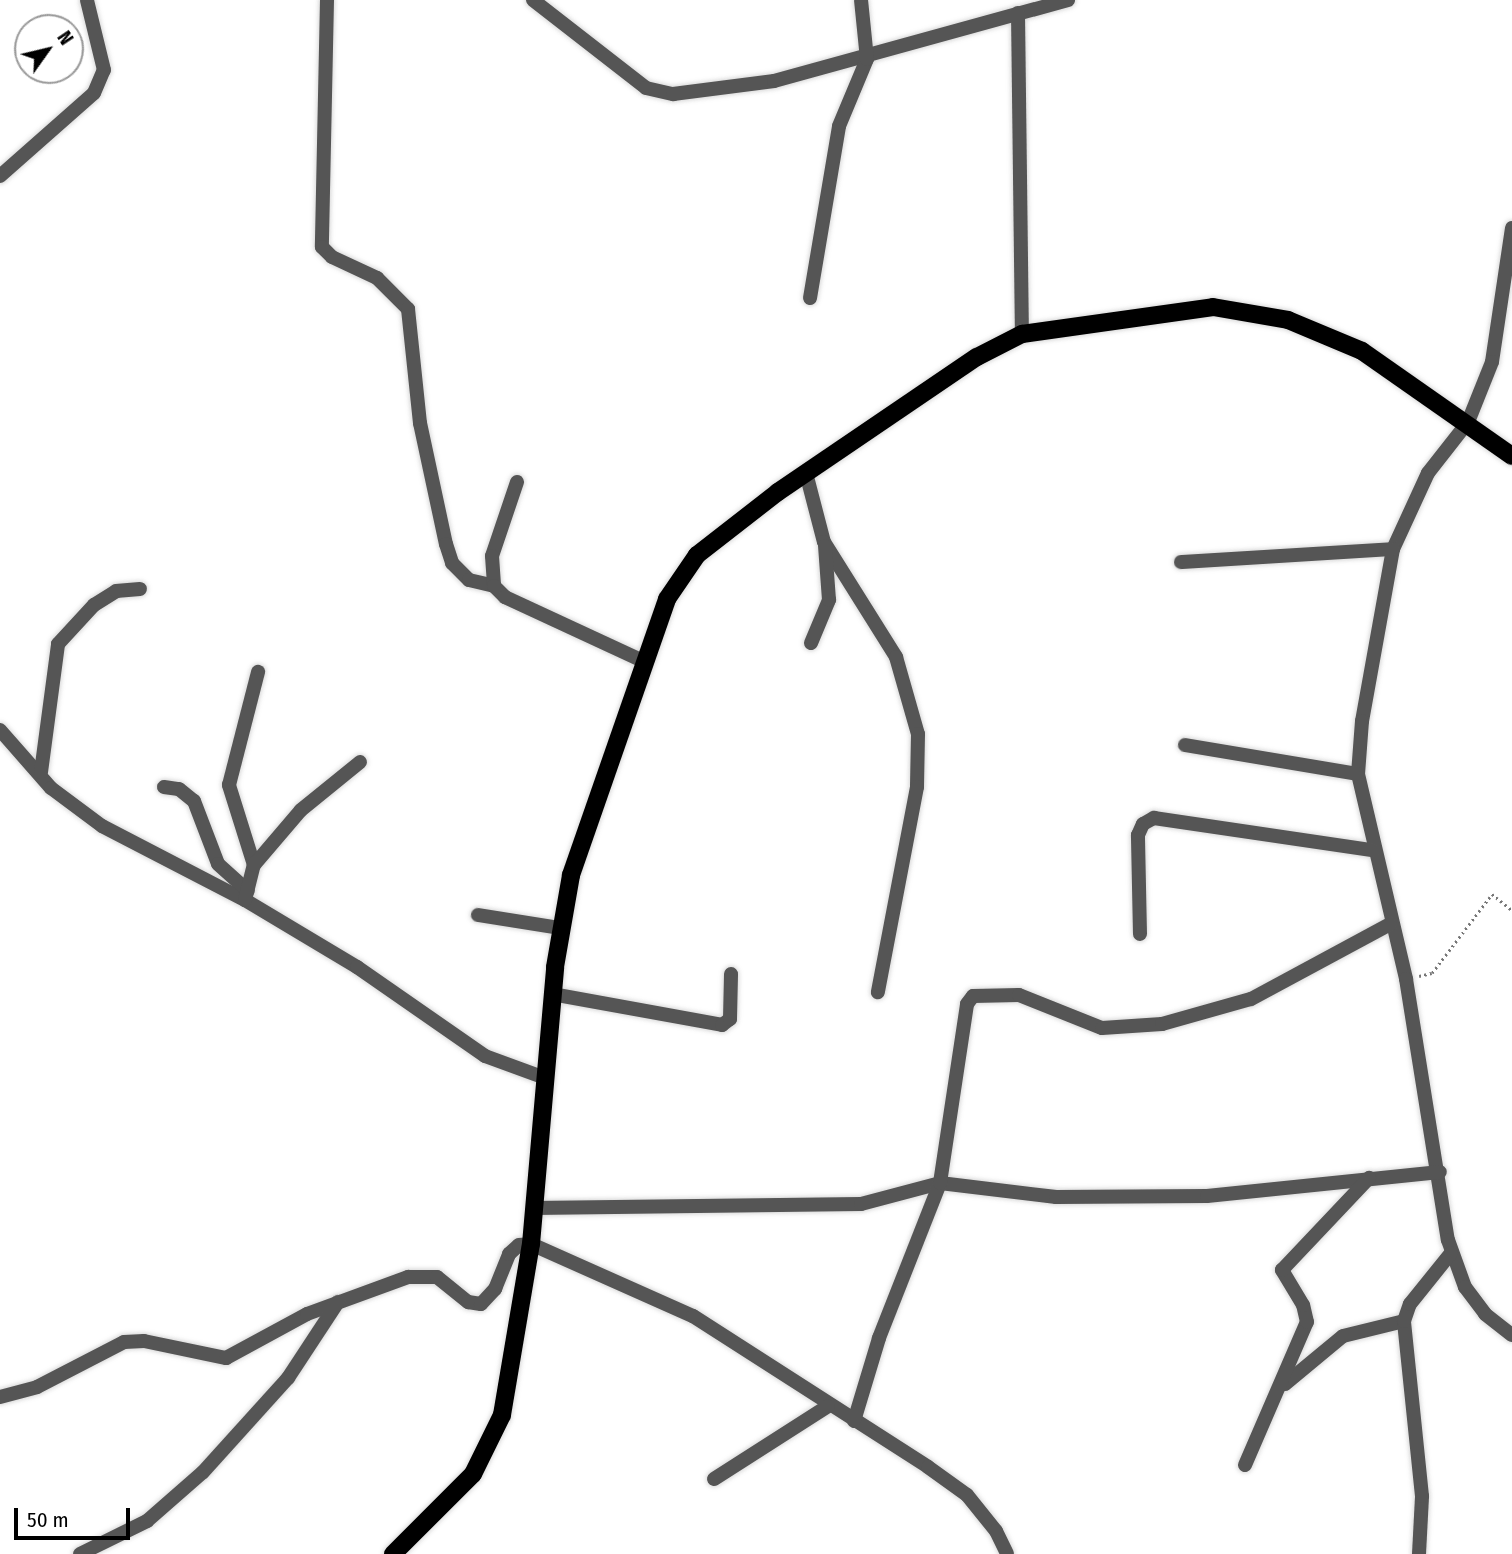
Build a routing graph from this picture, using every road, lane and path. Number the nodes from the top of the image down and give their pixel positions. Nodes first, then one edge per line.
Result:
1 (87, 0) edge
2 (327, 0) edge
3 (533, 0) edge
4 (860, 0) edge
5 (1068, 0) edge
6 (1018, 13) junction
7 (867, 59) junction
8 (0, 176) edge
9 (1512, 228) edge
10 (810, 298) dead end
11 (1022, 334) junction
12 (1468, 422) junction
13 (1512, 456) edge
14 (806, 473) junction
15 (517, 482) dead end
16 (824, 542) junction
17 (1393, 549) junction
18 (1181, 562) dead end
19 (494, 586) junction
20 (140, 589) dead end
21 (811, 643) dead end
22 (643, 661) junction
23 (258, 673) dead end
24 (0, 730) edge
25 (1185, 745) dead end
26 (360, 762) dead end
27 (41, 772) junction
28 (1358, 774) junction
29 (164, 787) dead end
30 (1372, 850) junction
31 (254, 865) junction
32 (246, 896) junction
33 (1512, 910) edge
34 (478, 915) dead end
35 (1390, 924) junction
36 (560, 928) junction
37 (1140, 934) dead end
38 (731, 974) dead end
39 (1406, 979) junction
40 (878, 992) dead end
41 (552, 994) junction
42 (545, 1078) junction
43 (1440, 1172) junction
44 (1369, 1178) junction
45 (940, 1183) junction
46 (533, 1208) junction
47 (531, 1244) junction
48 (1451, 1253) junction
49 (338, 1302) junction
50 (1404, 1321) junction
51 (1512, 1335) edge
52 (1280, 1388) junction
53 (0, 1397) edge
54 (828, 1406) junction
55 (854, 1421) junction
56 (1245, 1465) dead end
57 (714, 1479) dead end
58 (80, 1554) edge
59 (393, 1554) edge
60 (1007, 1554) edge
61 (1419, 1554) edge

1 - 8 street
2 - 19 street
3 - 7 street
4 - 7 street
5 - 6 street
6 - 7 street
6 - 11 street
7 - 10 street
9 - 12 street
11 - 12 main road
11 - 14 main road
12 - 13 main road
12 - 17 street
14 - 16 street
14 - 22 main road
15 - 19 street
16 - 21 street
16 - 40 street
17 - 18 street
17 - 28 street
19 - 22 street
20 - 27 street
22 - 36 main road
23 - 31 street
24 - 27 street
25 - 28 street
26 - 31 street
27 - 32 street
28 - 30 street
29 - 32 street
30 - 35 street
30 - 37 street
31 - 32 street
32 - 42 street
33 - 39 path
34 - 36 street
35 - 39 street
35 - 45 street
36 - 41 main road
38 - 41 street
39 - 43 street
41 - 42 main road
42 - 46 main road
43 - 44 street
43 - 48 street
44 - 45 street
44 - 52 street
45 - 46 street
45 - 55 street
46 - 47 main road
47 - 49 street
47 - 54 street
47 - 59 main road
48 - 50 street
48 - 51 street
49 - 53 street
49 - 58 street
50 - 52 street
50 - 61 street
52 - 56 street
54 - 55 street
54 - 57 street
55 - 60 street

